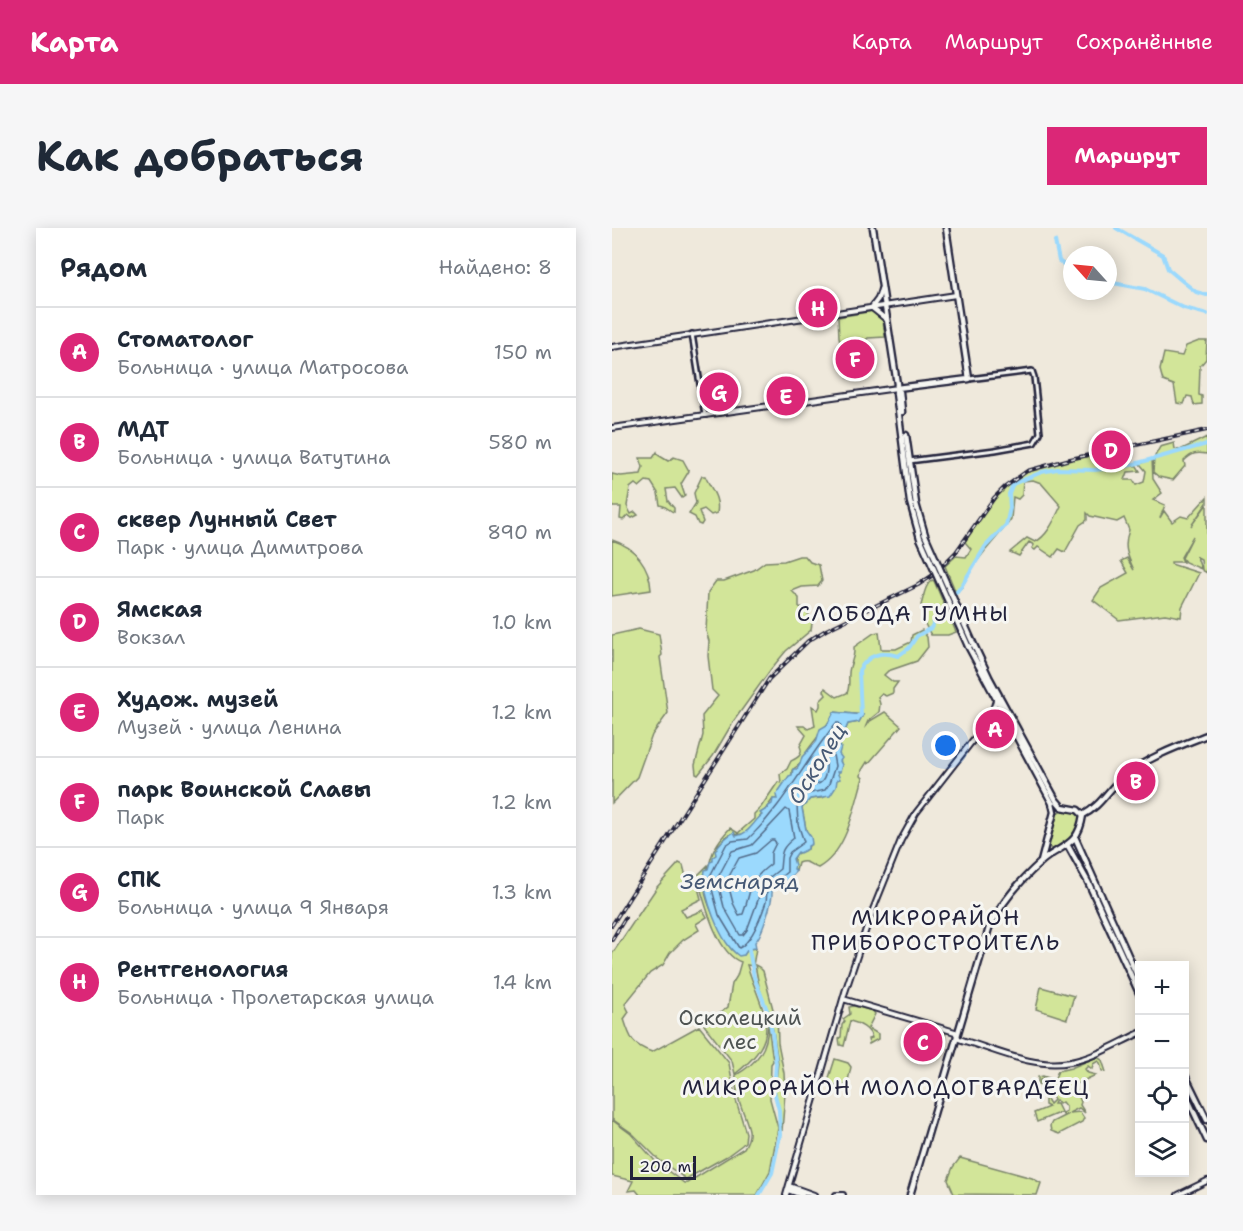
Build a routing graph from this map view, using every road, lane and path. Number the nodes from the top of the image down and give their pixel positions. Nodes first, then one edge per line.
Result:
1 (873, 228) edge
2 (946, 228) edge
3 (881, 289) junction
4 (956, 295) junction
5 (884, 305) junction
6 (872, 307) junction
7 (887, 320) junction
8 (692, 334) junction
9 (612, 347) edge
10 (969, 379) junction
11 (897, 388) junction
12 (706, 416) junction
13 (612, 428) edge
14 (909, 461) junction
15 (923, 536) junction
16 (970, 645) junction
17 (995, 699) junction
18 (992, 717) junction
19 (1006, 717) junction
20 (1207, 735) edge
21 (1062, 807) junction
22 (1054, 812) junction
23 (1083, 814) junction
24 (1075, 837) junction
25 (1047, 846) junction
26 (1068, 846) junction
27 (1056, 852) junction
28 (1041, 862) junction
29 (1110, 924) junction
30 (1134, 978) joint
31 (1135, 981) edge
32 (843, 999) junction
33 (956, 1035) junction
34 (1135, 1035) edge
35 (1189, 1081) edge
36 (1194, 1092) junction
37 (1189, 1093) edge
38 (1189, 1100) edge
39 (1207, 1120) edge
40 (1207, 1140) edge
41 (1207, 1181) edge
42 (788, 1190) edge
43 (802, 1195) edge
44 (814, 1195) edge
45 (910, 1195) edge
46 (1178, 1195) edge

1 - 3 main road
2 - 4 main road
3 - 5 main road
3 - 6 main road
4 - 5 main road
4 - 10 main road
5 - 6 main road
5 - 7 main road
6 - 7 main road
6 - 8 main road
7 - 11 main road
8 - 9 main road
8 - 12 street
10 - 11 main road
10 - 14 street
11 - 12 main road
11 - 14 main road
11 - 15 main road
12 - 13 main road
14 - 15 main road
15 - 16 main road, bridge
16 - 17 main road
16 - 21 main road
17 - 18 main road
17 - 19 main road
18 - 19 main road
18 - 32 main road
19 - 22 main road
20 - 23 main road
21 - 22 main road
21 - 23 main road
22 - 25 main road
23 - 24 main road
24 - 26 main road
24 - 29 main road
25 - 27 main road
25 - 28 main road
26 - 27 main road
26 - 29 main road
27 - 28 main road
28 - 33 main road
29 - 30 main road
30 - 31 main road
32 - 33 main road
32 - 42 main road
33 - 34 main road
33 - 45 main road
35 - 36 main road
36 - 37 main road
36 - 39 main road
38 - 40 main road
41 - 46 main road
42 - 43 main road
42 - 44 main road

